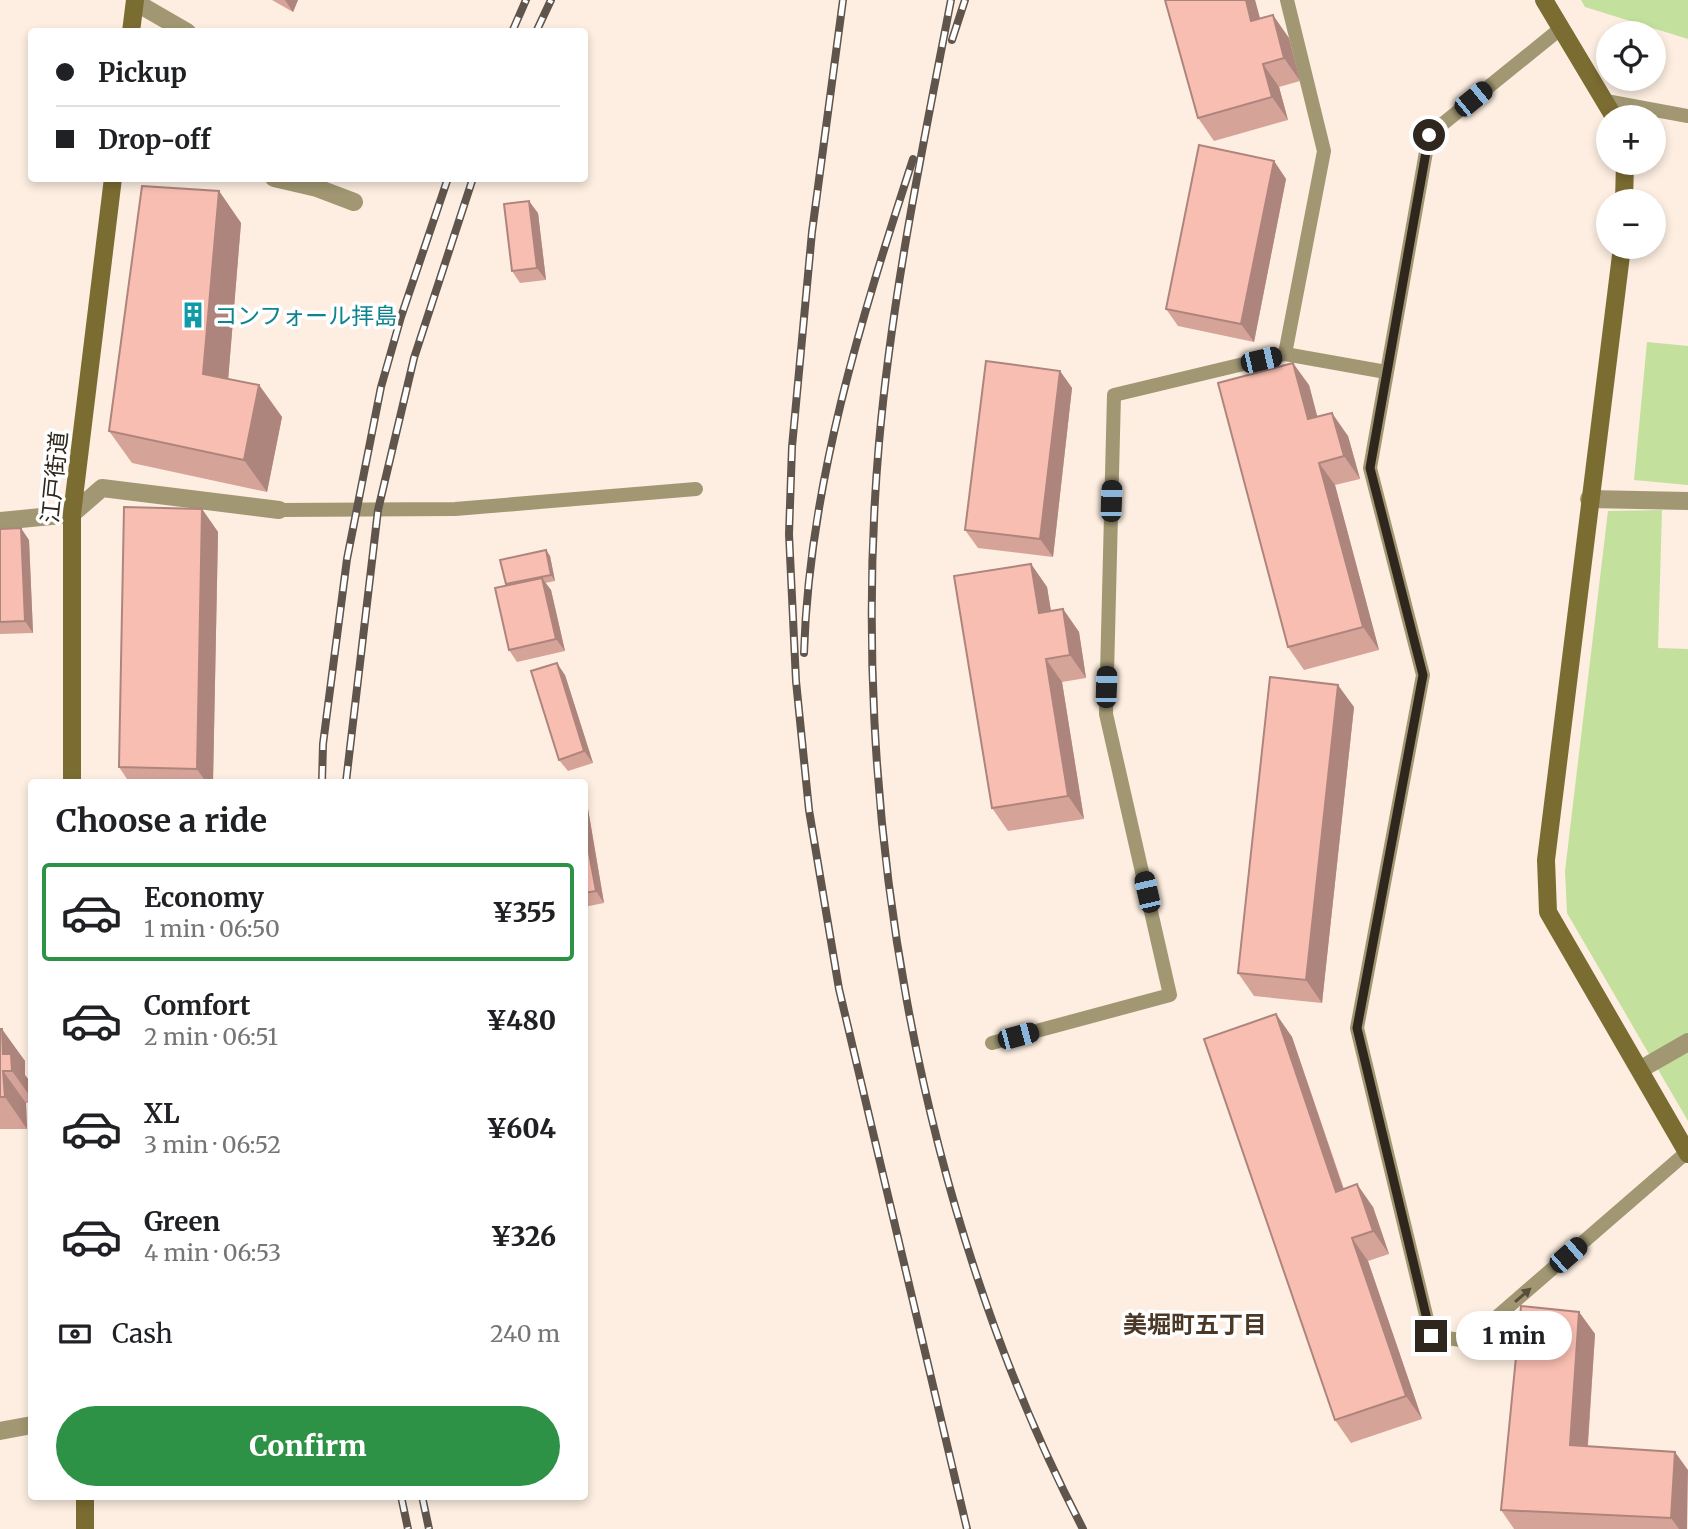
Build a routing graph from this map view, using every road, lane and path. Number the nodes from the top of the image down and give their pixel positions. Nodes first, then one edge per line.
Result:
1 (1287, 0) edge
2 (1544, 0) edge
3 (135, 1) edge
4 (132, 28) edge
5 (180, 28) edge
6 (1560, 29) junction
7 (1606, 101) junction
8 (1608, 105) edge
9 (1688, 116) edge
10 (113, 182) edge
11 (291, 182) edge
12 (354, 202) dead end
13 (1620, 259) edge
14 (1285, 354) junction
15 (1386, 372) junction
16 (696, 489) dead end
17 (1589, 499) junction
18 (1688, 502) edge
19 (279, 510) joint
20 (72, 514) junction
21 (0, 521) edge
22 (72, 779) edge
23 (992, 1042) dead end
24 (1688, 1042) edge
25 (1641, 1069) junction
26 (1688, 1153) edge
27 (28, 1426) edge
28 (0, 1431) edge
29 (85, 1500) edge
30 (85, 1529) edge

1 - 14 lane
2 - 6 street
3 - 4 street
3 - 5 street
6 - 7 street
6 - 15 lane
7 - 8 street
7 - 9 lane
10 - 20 street, 江戸街道
11 - 12 street
13 - 17 street
14 - 15 lane
14 - 23 lane
15 -> 26 lane
16 - 19 lane
17 - 18 street
17 - 25 street
19 - 20 street
20 - 21 street
20 - 22 street, 江戸街道
24 - 25 street
25 - 26 street
27 - 28 street
29 - 30 street

